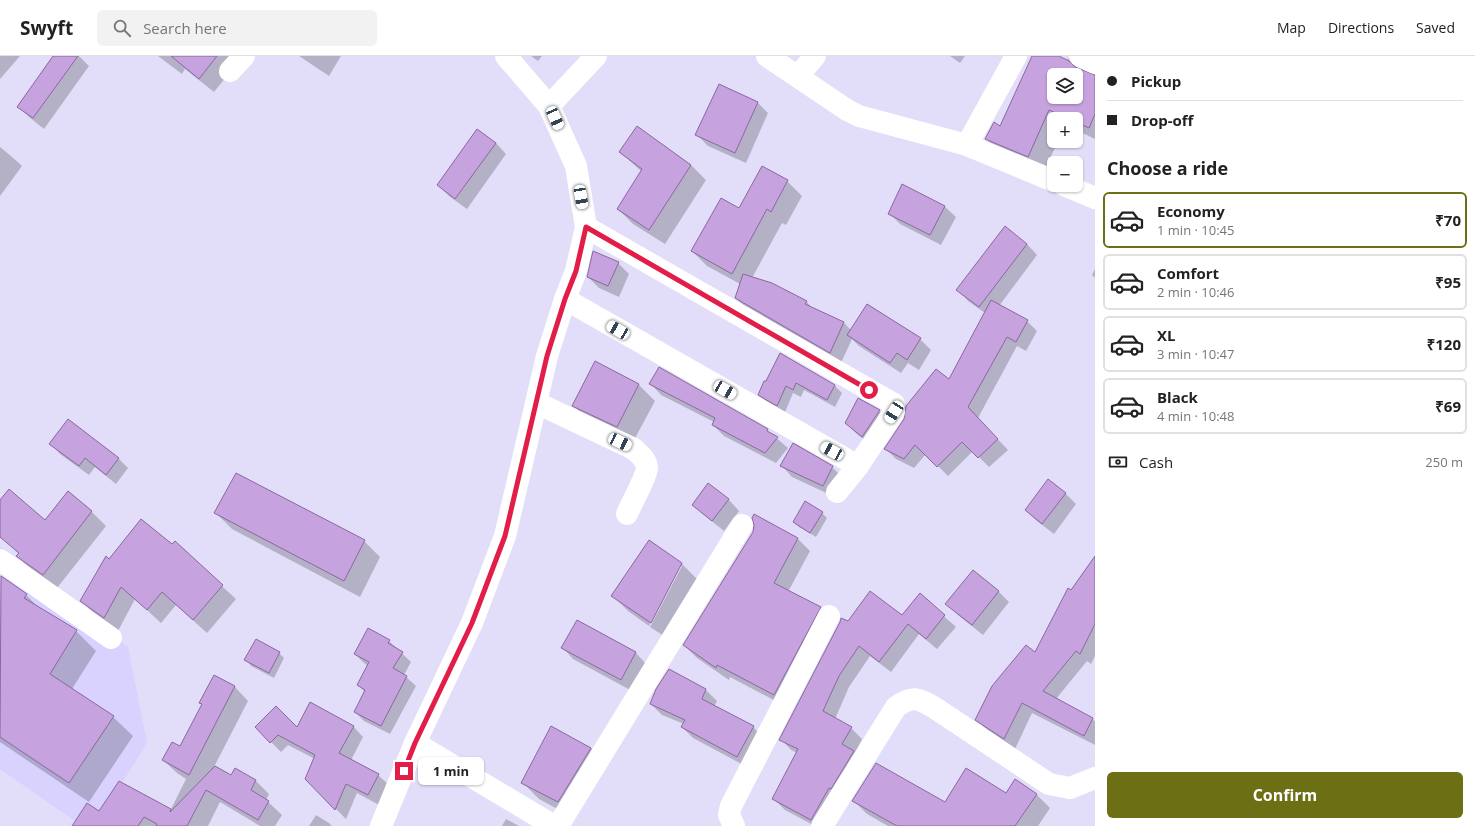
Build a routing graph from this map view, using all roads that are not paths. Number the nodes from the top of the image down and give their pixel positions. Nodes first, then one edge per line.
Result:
1 (506, 56) edge
2 (596, 56) edge
3 (767, 56) edge
4 (814, 56) edge
5 (1016, 56) edge
6 (1080, 56) edge
7 (1095, 63) edge
8 (798, 76) junction
9 (550, 106) junction
10 (967, 145) junction
11 (1047, 178) edge
12 (1081, 192) edge
13 (1095, 198) edge
14 (586, 227) junction
15 (565, 299) junction
16 (537, 403) junction
17 (858, 466) junction
18 (837, 492) dead end
19 (627, 514) dead end
20 (742, 525) dead end
21 (0, 560) edge
22 (829, 616) dead end
23 (111, 638) dead end
24 (415, 743) junction
25 (1095, 778) edge
26 (381, 826) edge
27 (554, 826) edge
28 (558, 826) edge
29 (734, 826) edge
30 (822, 826) edge

1 - 9 street
2 - 9 street
3 - 8 street
4 - 8 street
5 - 10 street
6 - 7 street
8 - 10 street
9 - 14 street
10 - 11 street
12 - 13 street
14 - 15 street
14 - 17 street
15 - 16 street
15 - 17 street
16 - 19 street
16 - 24 street
17 - 18 street
20 - 28 street
21 - 23 street
22 - 29 street
24 - 26 street
24 - 27 street
25 - 30 street

